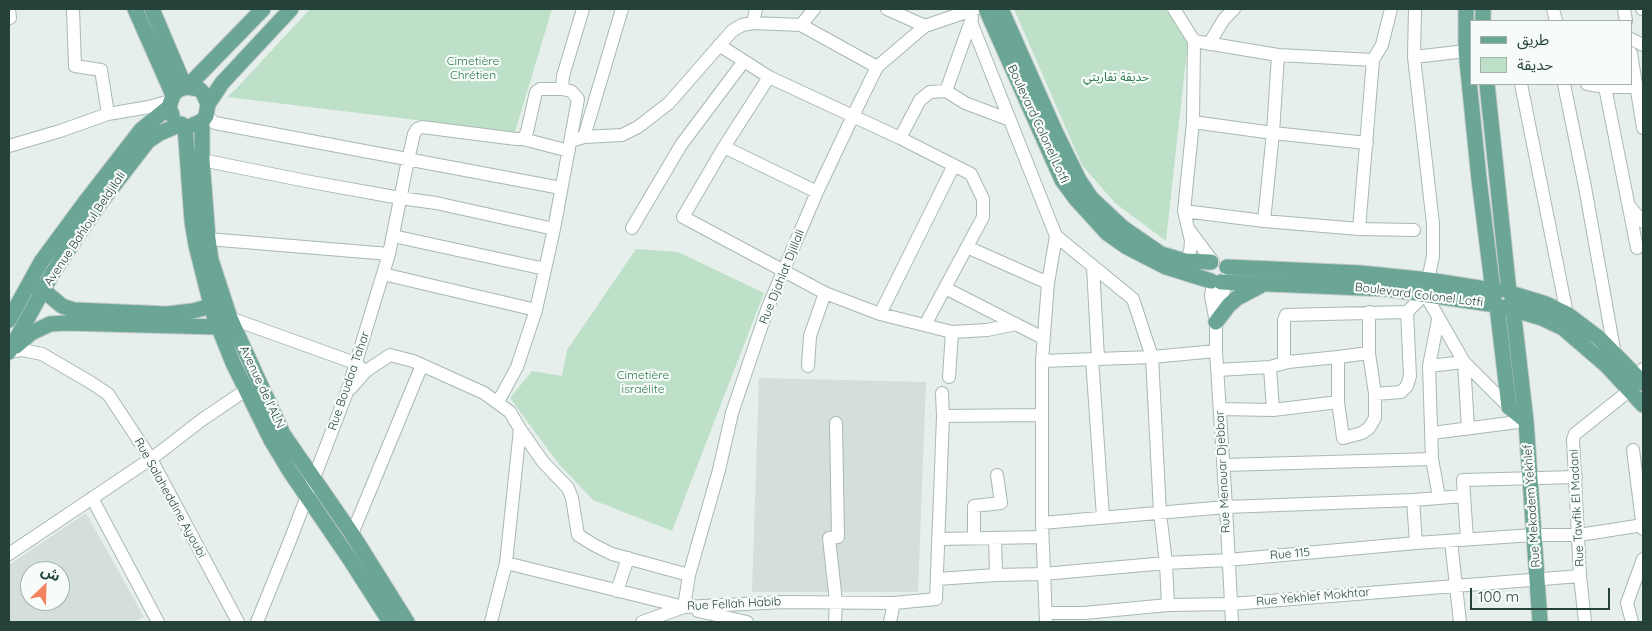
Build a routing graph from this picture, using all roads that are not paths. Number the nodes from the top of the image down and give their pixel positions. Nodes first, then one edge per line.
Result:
1 (73, 9) edge
2 (135, 9) edge
3 (152, 9) edge
4 (263, 9) edge
5 (291, 9) edge
6 (583, 9) edge
7 (622, 9) edge
8 (756, 9) edge
9 (814, 9) edge
10 (887, 9) edge
11 (975, 9) edge
12 (986, 9) edge
13 (1001, 9) edge
14 (1174, 9) edge
15 (1234, 9) edge
16 (1391, 9) edge
17 (1415, 9) edge
18 (1466, 9) edge
19 (971, 22) junction
20 (753, 23) junction
21 (801, 25) junction
22 (925, 26) junction
23 (1194, 42) junction
24 (1209, 44) junction
25 (719, 45) junction
26 (1466, 51) junction
27 (1278, 55) junction
28 (1414, 56) junction
29 (1373, 60) junction
30 (744, 61) junction
31 (1632, 62) edge
32 (877, 67) junction
33 (769, 77) junction
34 (1634, 80) edge
35 (1486, 85) edge
36 (1521, 85) edge
37 (1564, 85) edge
38 (1593, 85) edge
39 (1613, 85) edge
40 (1605, 87) junction
41 (562, 89) junction
42 (946, 90) junction
43 (177, 95) junction
44 (108, 114) junction
45 (205, 114) junction
46 (853, 116) junction
47 (1010, 120) junction
48 (1194, 122) junction
49 (183, 125) junction
50 (1643, 128) edge
51 (1273, 133) junction
52 (584, 137) junction
53 (900, 138) junction
54 (523, 139) junction
55 (1367, 143) junction
56 (9, 146) edge
57 (570, 146) junction
58 (724, 148) junction
59 (202, 160) junction
60 (408, 160) junction
61 (954, 165) junction
62 (561, 188) junction
63 (817, 192) junction
64 (400, 198) junction
65 (1627, 204) junction
66 (1184, 211) junction
67 (1264, 221) junction
68 (1643, 222) edge
69 (632, 228) dead end
70 (554, 229) junction
71 (1359, 229) junction
72 (1414, 230) dead end
73 (1190, 231) junction
74 (393, 236) junction
75 (1056, 236) junction
76 (208, 239) junction
77 (967, 247) junction
78 (1637, 248) dead end
79 (389, 254) junction
80 (1185, 261) junction
81 (1093, 267) junction
82 (545, 270) junction
83 (784, 270) junction
84 (383, 274) junction
85 (1218, 274) junction
86 (1048, 283) junction
87 (1266, 284) junction
88 (27, 286) junction
89 (1427, 287) junction
90 (945, 288) junction
91 (43, 290) junction
92 (825, 292) junction
93 (1503, 299) junction
94 (211, 306) junction
95 (536, 310) junction
96 (1369, 312) junction
97 (1407, 312) junction
98 (880, 314) junction
99 (9, 320) edge
100 (1438, 320) junction
101 (1565, 321) junction
102 (1216, 322) junction
103 (224, 323) junction
104 (1016, 324) junction
105 (926, 325) junction
106 (952, 332) junction
107 (1043, 338) junction
108 (1216, 350) junction
109 (9, 352) edge
110 (1369, 353) junction
111 (1616, 355) junction
112 (1152, 357) junction
113 (1338, 357) junction
114 (1095, 359) junction
115 (1042, 361) junction
116 (1288, 362) junction
117 (1464, 362) junction
118 (422, 365) junction
119 (808, 366) dead end
120 (1429, 366) junction
121 (360, 367) junction
122 (1270, 367) junction
123 (1217, 370) junction
124 (949, 377) dead end
125 (1639, 380) edge
126 (246, 390) junction
127 (942, 393) dead end
128 (1375, 394) junction
129 (498, 402) junction
130 (1338, 402) junction
131 (1643, 405) edge
132 (1509, 408) junction
133 (1220, 409) junction
134 (1273, 410) junction
135 (1042, 415) junction
136 (943, 416) junction
137 (1526, 421) junction
138 (836, 423) dead end
139 (1468, 428) junction
140 (520, 429) junction
141 (1432, 433) junction
142 (1633, 450) dead end
143 (1432, 458) junction
144 (151, 459) junction
145 (1224, 464) junction
146 (1640, 473) edge
147 (997, 475) dead end
148 (1576, 477) junction
149 (1529, 478) junction
150 (313, 479) junction
151 (306, 495) junction
152 (1464, 496) junction
153 (1439, 497) junction
154 (92, 498) junction
155 (1413, 500) junction
156 (1226, 507) junction
157 (1160, 513) junction
158 (1103, 517) junction
159 (1042, 523) junction
160 (1643, 527) edge
161 (352, 534) junction
162 (1534, 535) junction
163 (1579, 535) junction
164 (1042, 537) junction
165 (974, 538) junction
166 (995, 538) junction
167 (938, 539) junction
168 (1467, 540) junction
169 (1452, 541) junction
170 (1416, 543) junction
171 (9, 554) edge
172 (628, 558) junction
173 (1228, 560) junction
174 (1643, 560) edge
175 (506, 563) junction
176 (1166, 563) junction
177 (1043, 574) junction
178 (689, 575) junction
179 (996, 575) junction
180 (1580, 576) junction
181 (1538, 579) junction
182 (937, 580) junction
183 (1457, 586) junction
184 (617, 591) junction
185 (836, 602) junction
186 (894, 603) junction
187 (1231, 604) junction
188 (1168, 605) junction
189 (684, 608) junction
190 (1046, 618) edge
191 (1084, 618) edge
192 (158, 622) edge
193 (238, 622) edge
194 (257, 622) edge
195 (390, 622) edge
196 (407, 622) edge
197 (491, 622) edge
198 (642, 622) edge
199 (747, 622) edge
200 (835, 622) edge
201 (890, 622) edge
202 (1232, 622) edge
203 (1460, 622) edge
204 (1540, 622) edge
205 (1585, 622) edge
206 (1632, 622) edge

1 - 44 street
2 - 43 main road
3 - 43 main road
4 - 43 main road, Avenue Bahloul Beldjilali
5 - 45 main road
6 - 41 street
7 - 52 street
8 - 20 street
9 - 21 street
10 - 22 street
11 - 19 street
11 - 22 street, Rue Djahlat Djillali
12 - 85 main road, Boulevard Colonel Lotfi
13 - 80 main road, Boulevard Colonel Lotfi
14 - 23 street
15 - 24 street
16 - 29 street
17 - 28 street
18 - 26 main road
19 - 42 street
19 - 47 street
20 - 21 street
20 - 25 street
21 - 32 street
22 - 32 street, Rue Djahlat Djillali
23 - 24 street
23 - 48 street
24 - 27 street
25 - 30 street
25 - 52 street
26 - 28 street
26 - 93 main road
27 - 29 street
27 - 51 street
28 - 89 street
29 - 55 street
30 - 33 street
30 - 69 street
31 - 34 street
32 - 46 street, Rue Djahlat Djillali
33 - 46 street
33 - 58 street
34 - 50 street
35 - 93 main road
36 - 101 street
37 - 111 street
38 - 40 street
39 - 40 street
40 - 65 street
41 - 54 street
41 - 57 street
42 - 47 street
42 - 53 street
43 - 44 street
43 - 45 main road
43 - 49 main road
43 - 88 main road, Avenue Bahloul Beldjilali
44 - 56 street
45 - 49 main road
45 - 59 main road, Avenue de l'ALN
45 - 60 street
46 - 53 street
46 - 63 street, Rue Djahlat Djillali
47 - 75 street
48 - 51 street
48 - 66 street
49 - 91 main road, Avenue Bahloul Beldjilali
49 - 94 main road, Avenue de l'ALN
51 - 55 street
51 - 67 street
52 - 57 street
53 - 61 street
54 - 57 street
54 - 60 street, Rue Boudaa Tahar
55 - 71 street
57 - 62 street
58 - 63 street
58 - 83 street
59 - 64 street
59 - 76 main road, Avenue de l'ALN
60 - 62 street
60 - 64 street, Rue Boudaa Tahar
61 - 77 street
61 - 98 street
62 - 70 street
63 - 83 street, Rue Djahlat Djillali
64 - 70 street
64 - 74 street, Rue Boudaa Tahar
65 - 68 street
65 - 78 street
66 - 67 street
66 - 73 street
67 - 71 street
70 - 82 street
71 - 72 street
73 - 80 street
73 - 85 street
74 - 79 street, Rue Boudaa Tahar
74 - 82 street
75 - 81 street
75 - 86 street
76 - 79 street
76 - 103 main road, Avenue de l'ALN
77 - 86 street
77 - 90 street
79 - 84 street, Rue Boudaa Tahar
80 - 85 main road, Boulevard Colonel Lotfi
81 - 112 street
81 - 114 street
82 - 95 street
83 - 92 street
83 - 178 street, Rue Djahlat Djillali
84 - 95 street
84 - 121 street, Rue Boudaa Tahar
85 - 87 main road, Boulevard Colonel Lotfi
85 - 89 main road, Boulevard Colonel Lotfi
85 - 102 street, Rue Menouar Djebbar
86 - 107 street
87 - 89 main road, Boulevard Colonel Lotfi
87 - 102 main road
88 - 91 main road
88 - 99 main road, Avenue Bahloul Beldjilali
89 - 93 main road, Boulevard Colonel Lotfi
89 - 97 street
89 - 100 street
90 - 104 street
90 - 105 street
91 - 94 main road
91 - 109 main road, Avenue Bahloul Beldjilali
92 - 98 street
92 - 119 street
93 - 101 main road, Boulevard Colonel Lotfi
93 - 132 main road
93 - 137 main road, Rue Mekadem Yekhlef
94 - 103 main road, Avenue de l'ALN
95 - 129 street
96 - 97 street
96 - 110 street
96 - 116 street
97 - 128 street
98 - 105 street
100 - 117 street
100 - 120 street
101 - 111 main road
101 - 125 main road
102 - 108 street, Rue Menouar Djebbar
103 - 109 main road
103 - 121 street
103 - 126 main road, Avenue de l'ALN
103 - 150 main road, Avenue de l'ALN
104 - 106 street
104 - 107 street
105 - 106 street
106 - 124 street
107 - 115 street
108 - 112 street
108 - 123 street, Rue Menouar Djebbar
109 - 144 street, Rue Salaheddine Ayoubi
110 - 113 street
110 - 128 street
111 - 125 main road
112 - 114 street
112 - 157 street
113 - 116 street
113 - 130 street
114 - 115 street
114 - 158 street
115 - 135 street
116 - 122 street
117 - 120 street
117 - 132 street
117 - 139 street
118 - 121 street
118 - 129 street
118 - 161 street
120 - 141 street
121 - 150 street, Rue Boudaa Tahar
122 - 123 street
122 - 134 street
123 - 133 street, Rue Menouar Djebbar
125 - 131 main road
125 - 148 street, Rue Tawfik El Madani
126 - 144 street
126 - 151 main road, Avenue de l'ALN
127 - 136 street
128 - 130 street
129 - 140 street
130 - 134 street
132 - 137 main road
133 - 134 street
133 - 145 street, Rue Menouar Djebbar
135 - 136 street
135 - 159 street
136 - 167 street
137 - 139 street
137 - 149 main road, Rue Mekadem Yekhlef
138 - 185 street
139 - 141 street
140 - 172 street
140 - 175 street
141 - 143 street
142 - 146 street
143 - 145 street
143 - 153 street
144 - 154 street
144 - 193 street, Rue Salaheddine Ayoubi
145 - 156 street, Rue Menouar Djebbar
146 - 160 street
147 - 165 street
148 - 149 street
148 - 163 street, Rue Tawfik El Madani
149 - 152 street
149 - 162 main road, Rue Mekadem Yekhlef
150 - 151 street, Rue Boudaa Tahar
150 - 161 main road, Avenue de l'ALN
151 - 194 street, Rue Boudaa Tahar
151 - 195 main road, Avenue de l'ALN
152 - 153 street
152 - 168 street
153 - 155 street
154 - 171 street
154 - 192 street
155 - 156 street
155 - 170 street
156 - 157 street
156 - 173 street, Rue Menouar Djebbar
157 - 158 street
157 - 176 street
158 - 159 street
159 - 164 street
160 - 163 street, Rue 115
161 - 196 main road, Avenue de l'ALN
162 - 163 street, Rue 115
162 - 168 street, Rue 115
162 - 181 main road, Rue Mekadem Yekhlef
163 - 180 street, Rue Tawfik El Madani
164 - 166 street
164 - 177 street
165 - 166 street
165 - 167 street
166 - 179 street
167 - 182 street
168 - 169 street, Rue 115
169 - 170 street, Rue 115
169 - 183 street
170 - 173 street, Rue 115
172 - 178 street
172 - 184 street
173 - 176 street, Rue 115
173 - 187 street, Rue Menouar Djebbar
174 - 206 street
175 - 184 street, Rue Fellah Habib
175 - 197 street
176 - 177 street, Rue 115
176 - 188 street
177 - 179 street, Rue 115
177 - 190 street
178 - 189 street, Rue Djahlat Djillali
179 - 182 street, Rue 115
180 - 181 street, Rue Yekhlef Mokhtar
180 - 205 street, Rue Tawfik El Madani
181 - 183 street, Rue Yekhlef Mokhtar
181 - 204 main road, Rue Mekadem Yekhlef
182 - 186 street, Rue Fellah Habib
183 - 187 street, Rue Yekhlef Mokhtar
183 - 203 street
184 - 189 street, Rue Fellah Habib
185 - 186 street, Rue Fellah Habib
185 - 189 street, Rue Fellah Habib
185 - 200 street
186 - 201 street
187 - 188 street, Rue Yekhlef Mokhtar
187 - 202 street, Rue Menouar Djebbar
188 - 191 street, Rue Yekhlef Mokhtar
189 - 198 street
189 - 199 street
190 - 191 street, Rue Yekhlef Mokhtar

